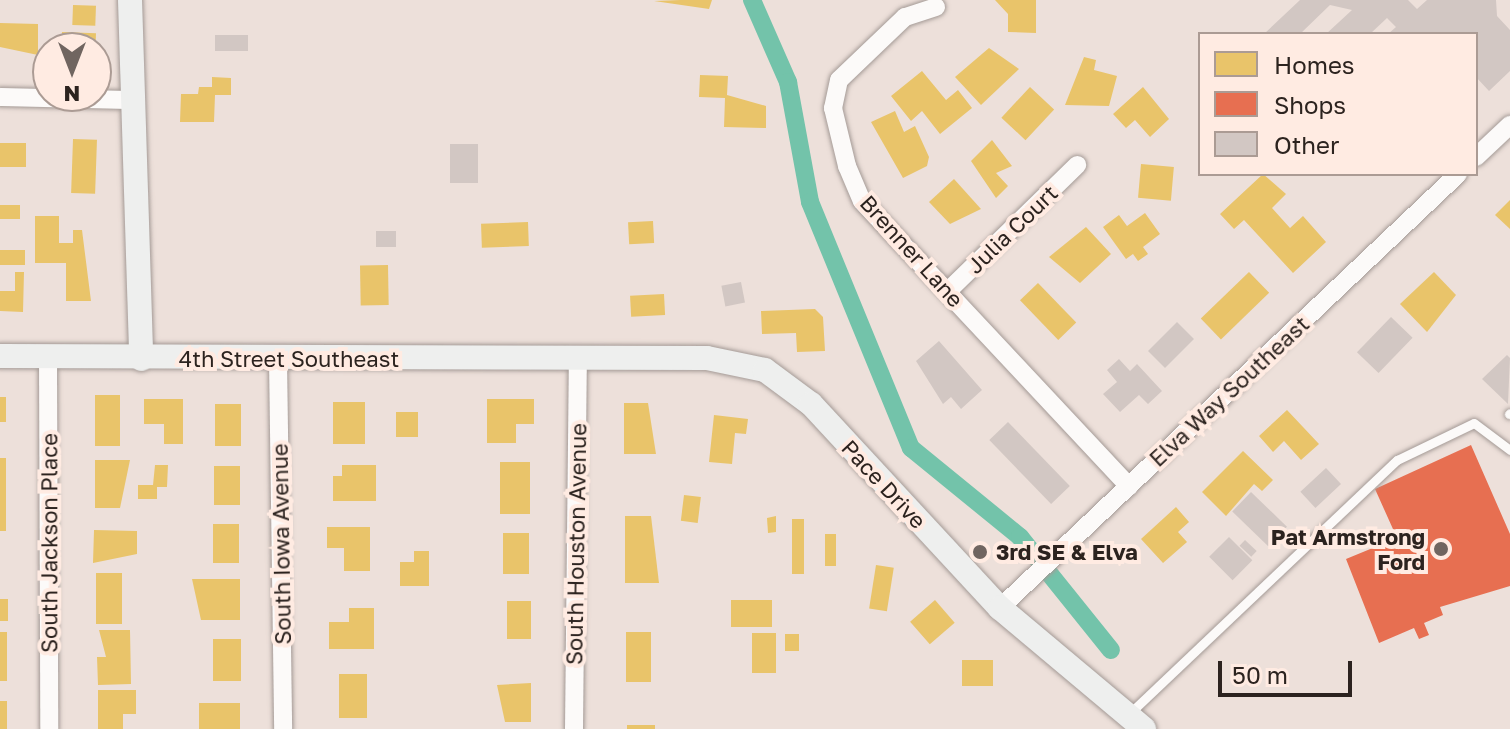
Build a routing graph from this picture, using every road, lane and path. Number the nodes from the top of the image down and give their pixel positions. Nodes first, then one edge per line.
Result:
1 (130, 0) edge
2 (936, 7) dead end
3 (0, 97) edge
4 (130, 100) junction
5 (1510, 125) edge
6 (1478, 155) edge
7 (1077, 165) dead end
8 (1456, 176) edge
9 (947, 292) junction
10 (0, 356) edge
11 (48, 357) junction
12 (578, 358) junction
13 (141, 359) junction
14 (278, 359) junction
15 (1510, 450) edge
16 (1129, 486) junction
17 (1000, 608) junction
18 (1137, 725) edge
19 (49, 729) edge
20 (283, 729) edge
21 (574, 729) edge

1 - 4 street
2 - 9 street, Brenner Lane
3 - 4 street
4 - 13 street
5 - 6 street
7 - 9 street, Julia Court
8 - 16 street, Elva Way Southeast
9 - 16 street, Brenner Lane
10 - 11 street, 4th Street Southeast
11 - 13 street, 4th Street Southeast
11 - 19 street, South Jackson Place
12 - 14 street, 4th Street Southeast
12 - 17 street, Pace Drive
12 - 21 street, South Houston Avenue
13 - 14 street, 4th Street Southeast
14 - 20 street, South Iowa Avenue
15 - 18 lane
16 - 17 street, Elva Way Southeast
17 - 18 street, Pace Drive

